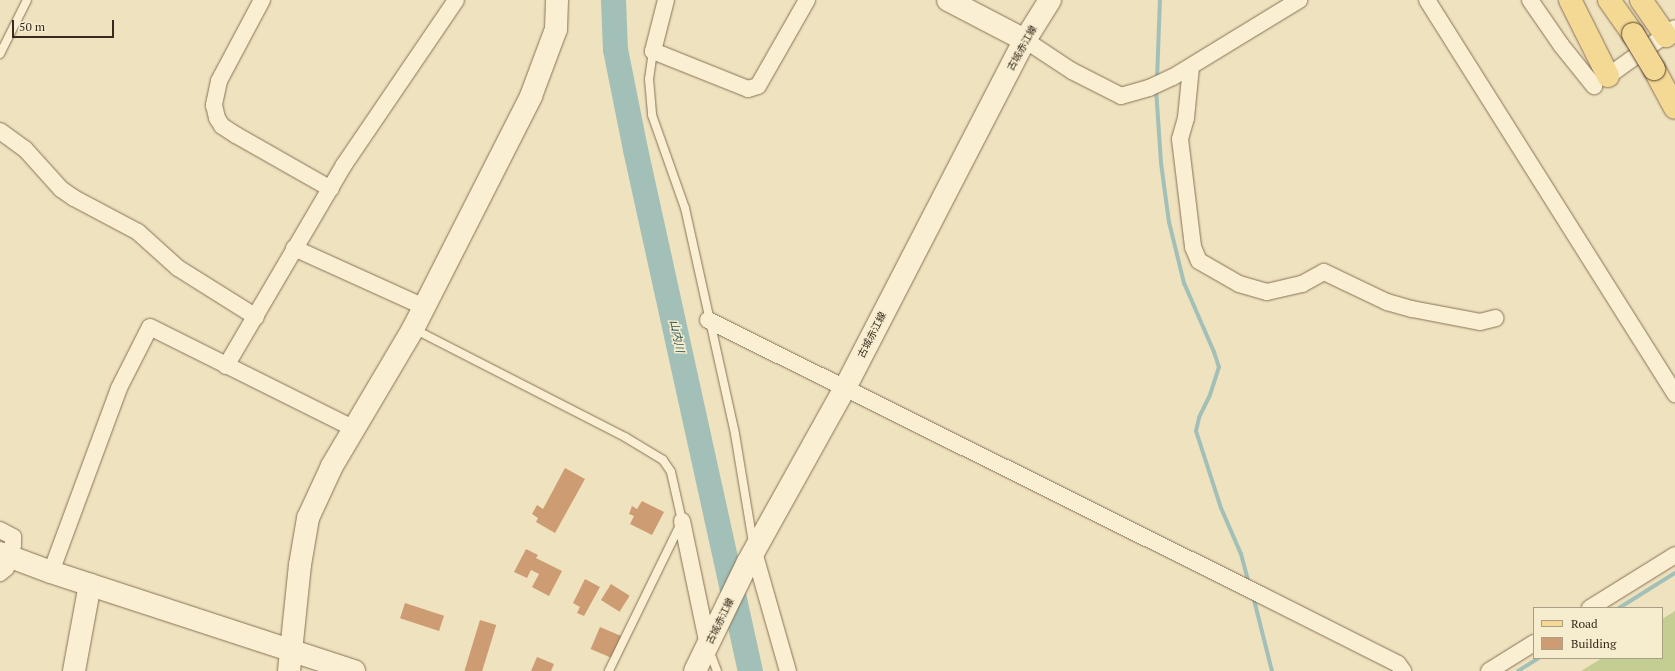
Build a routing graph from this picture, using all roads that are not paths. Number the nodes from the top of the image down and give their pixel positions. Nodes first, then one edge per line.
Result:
1 (28, 0) edge
2 (262, 0) edge
3 (456, 0) edge
4 (558, 0) edge
5 (666, 0) edge
6 (807, 0) edge
7 (948, 0) edge
8 (1050, 0) edge
9 (1299, 0) edge
10 (1427, 0) edge
11 (1530, 0) edge
12 (1570, 0) edge
13 (1609, 0) edge
14 (1641, 0) edge
15 (1670, 32) edge
16 (1026, 40) junction
17 (653, 51) junction
18 (0, 54) edge
19 (1191, 67) junction
20 (1601, 81) junction
21 (1675, 108) edge
22 (0, 131) edge
23 (331, 189) junction
24 (294, 248) junction
25 (424, 307) junction
26 (256, 317) junction
27 (1496, 318) dead end
28 (708, 320) junction
29 (413, 329) junction
30 (226, 366) junction
31 (845, 388) junction
32 (1675, 394) edge
33 (355, 429) junction
34 (682, 521) junction
35 (0, 530) edge
36 (1675, 555) edge
37 (751, 557) junction
38 (3, 561) edge
39 (51, 572) junction
40 (90, 584) junction
41 (1592, 607) edge
42 (710, 640) junction
43 (1533, 644) edge
44 (290, 661) edge
45 (74, 671) edge
46 (354, 671) edge
47 (609, 671) edge
48 (694, 671) edge
49 (717, 671) edge
50 (788, 671) edge
51 (1403, 671) edge
52 (1489, 671) edge

1 - 18 lane
2 - 23 street
3 - 23 street
4 - 25 street
5 - 17 street
6 - 17 street
7 - 16 street
8 - 16 street, 古城赤江線
9 - 19 street
10 - 32 street
11 - 20 street
12 - 20 main road
13 - 21 main road, bridge
14 - 15 main road
15 - 20 street
16 - 19 street
16 - 31 street, 古城赤江線
17 - 28 lane
19 - 27 street
22 - 26 street
23 - 24 street
24 - 25 street
24 - 26 street
25 - 29 street
26 - 30 street
28 - 31 street
28 - 37 lane
29 - 33 street
29 - 34 lane
30 - 33 street
30 - 39 street
31 - 37 street, 古城赤江線
31 - 51 street
33 - 44 street
34 - 42 street
34 - 47 lane
35 - 38 street
36 - 41 street
37 - 42 street, 古城赤江線
37 - 50 street
38 - 39 street
39 - 40 street
40 - 44 street
40 - 45 street
42 - 48 street, 古城赤江線
42 - 49 lane
43 - 52 street
44 - 46 street

